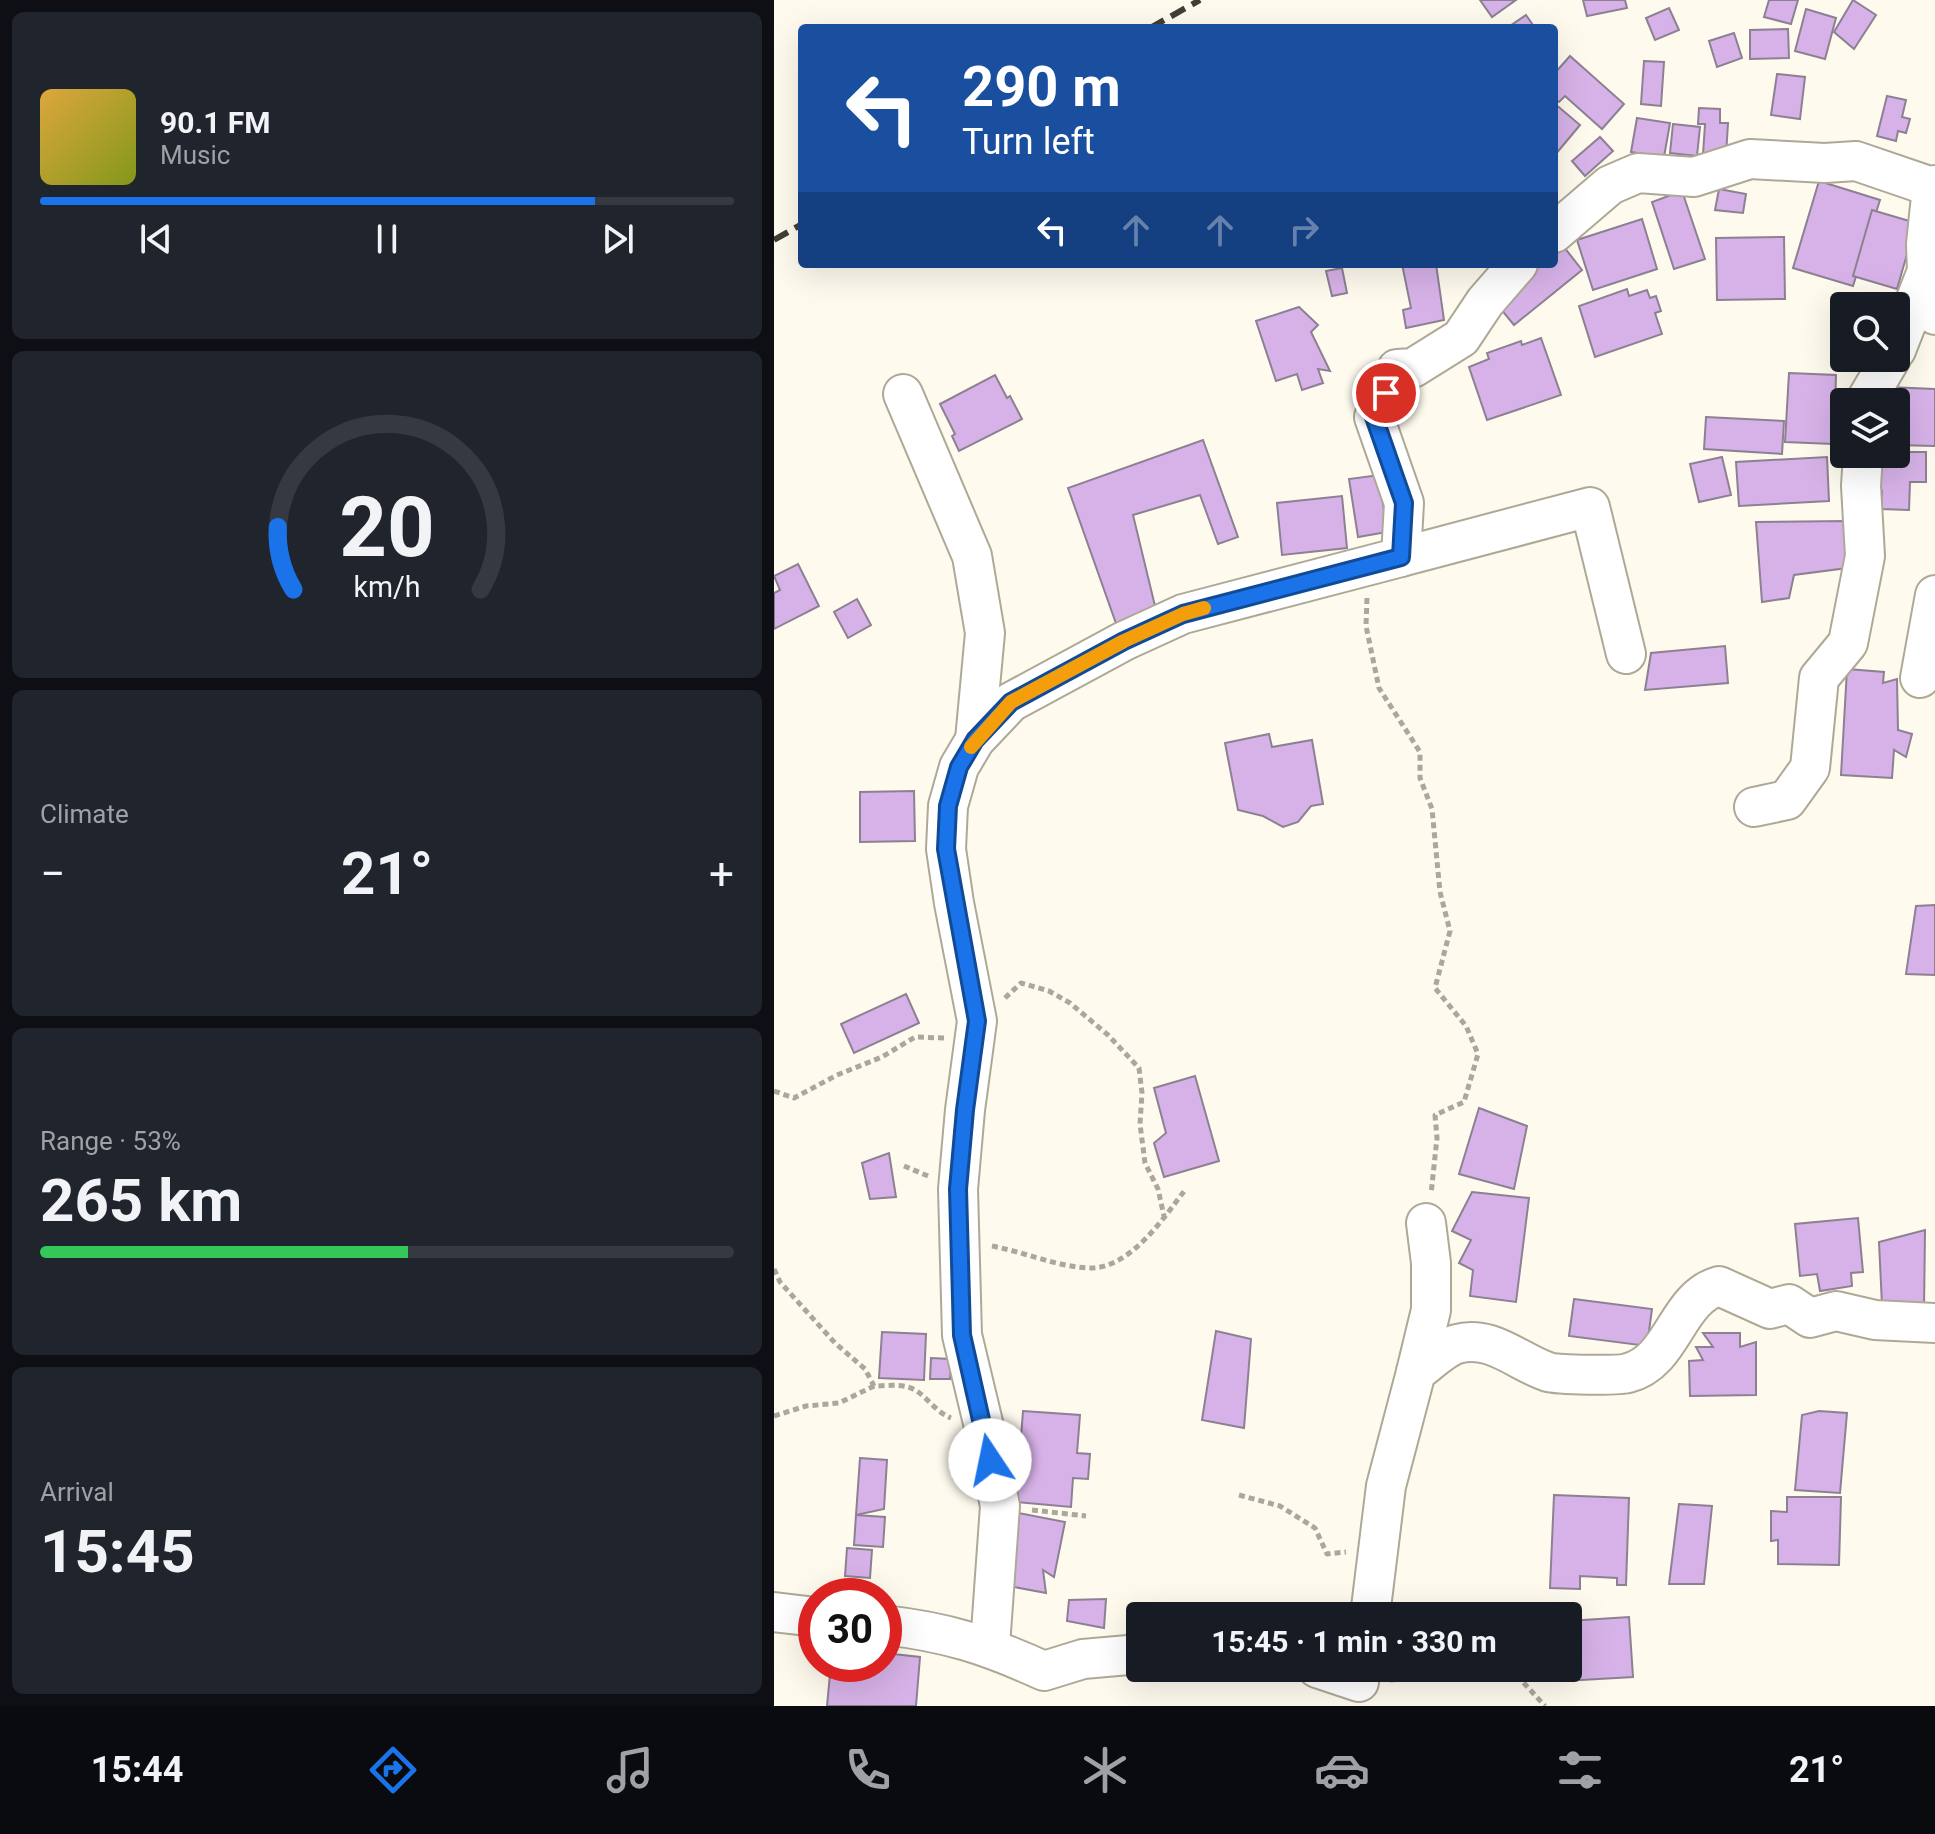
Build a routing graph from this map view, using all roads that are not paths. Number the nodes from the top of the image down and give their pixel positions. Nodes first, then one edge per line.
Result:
1 (1934, 186) edge
2 (1558, 230) edge
3 (1515, 268) edge
4 (1927, 271) junction
5 (1910, 314) edge
6 (1935, 315) edge
7 (903, 394) dead end
8 (1862, 468) edge
9 (1385, 561) junction
10 (1935, 595) edge
11 (1626, 654) dead end
12 (1920, 678) dead end
13 (975, 740) junction
14 (1754, 807) dead end
15 (1426, 1223) road end
16 (1935, 1323) edge
17 (1416, 1372) junction
18 (1372, 1602) edge
19 (774, 1612) edge
20 (798, 1615) edge
21 (902, 1627) edge
22 (990, 1646) junction
23 (1126, 1655) edge

1 - 2 street
1 - 4 street
3 - 9 street
4 - 5 street
4 - 6 street
7 - 13 street
8 - 14 street
9 - 11 street
9 - 13 street
10 - 12 street
13 - 22 street
15 - 17 street
16 - 17 street
17 - 18 street
19 - 20 street
21 - 22 street
22 - 23 street

